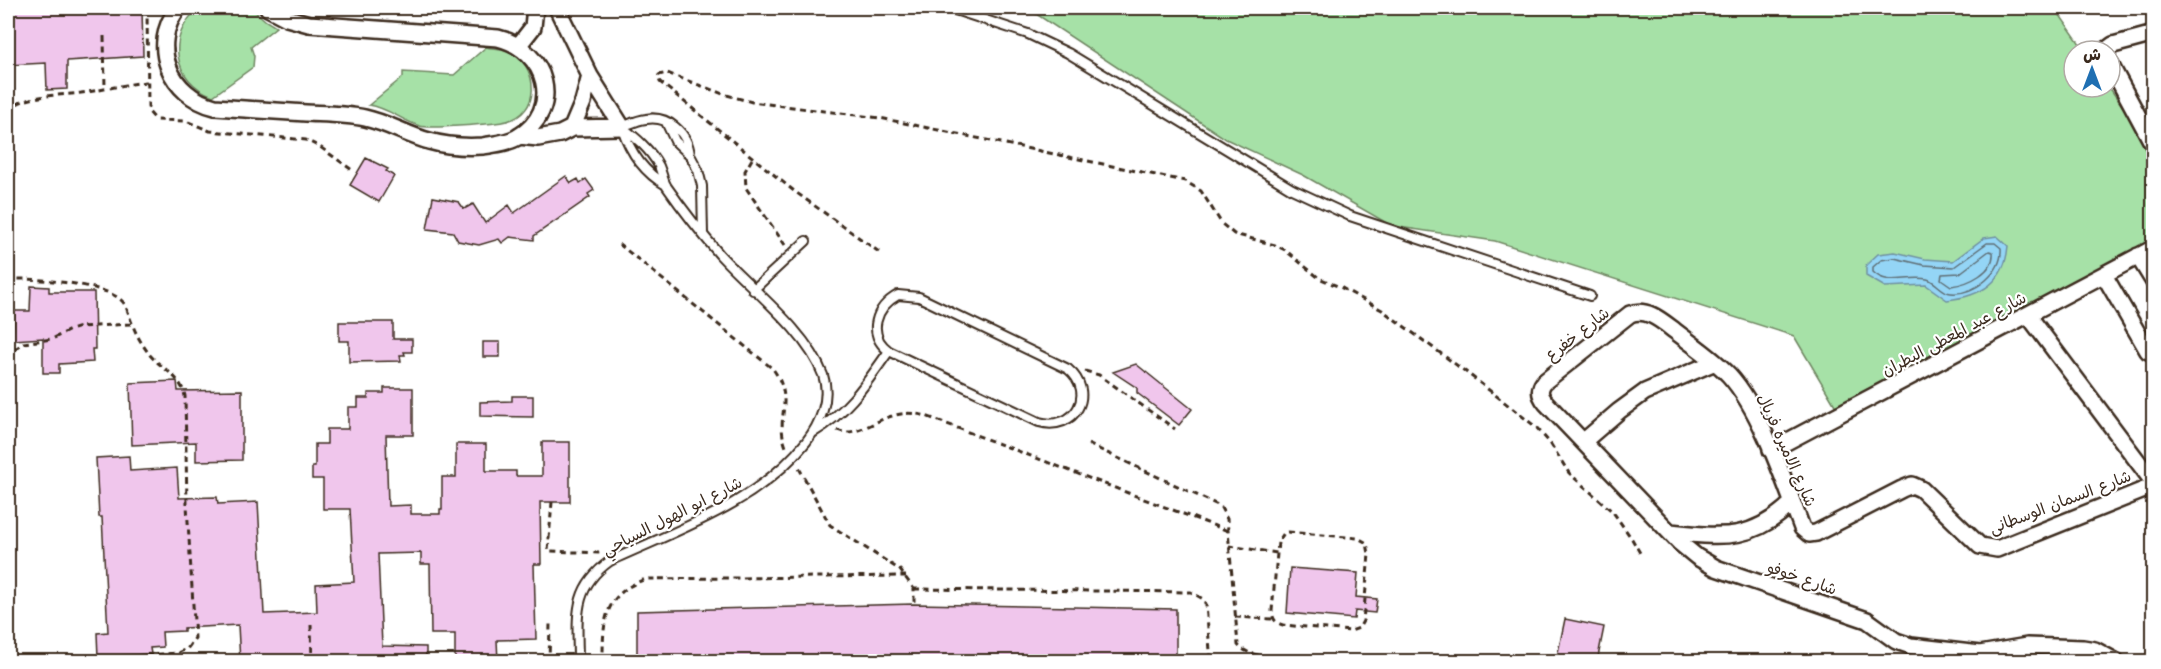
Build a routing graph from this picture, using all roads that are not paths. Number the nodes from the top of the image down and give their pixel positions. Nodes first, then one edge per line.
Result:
1 (178, 8) edge
2 (268, 8) edge
3 (535, 8) edge
4 (557, 8) edge
5 (949, 8) edge
6 (2154, 34) edge
7 (2122, 43) edge
8 (519, 45) junction
9 (590, 76) junction
10 (2122, 86) edge
11 (622, 127) junction
12 (572, 128) junction
13 (519, 136) junction
14 (2154, 146) edge
15 (666, 185) junction
16 (703, 234) junction
17 (806, 241) dead end
18 (2154, 248) edge
19 (2138, 256) junction
20 (2104, 275) junction
21 (2154, 282) edge
22 (753, 290) junction
23 (1590, 296) dead end
24 (1641, 312) joint
25 (2028, 315) junction
26 (890, 351) junction
27 (2148, 351) dead end
28 (1715, 362) junction
29 (1540, 390) joint
30 (812, 434) junction
31 (1584, 441) junction
32 (1771, 450) junction
33 (2154, 485) edge
34 (1792, 503) junction
35 (1670, 532) junction
36 (1816, 533) joint
37 (578, 662) edge
38 (2117, 662) edge

1 - 13 street
2 - 8 street
3 - 8 street
4 - 9 street
5 - 23 lane
6 - 7 street
8 - 13 street
9 - 11 street
9 - 12 street
10 - 14 street
11 - 12 street
11 - 15 lane, شارع ابو الهول السياحي
11 - 15 lane, شارع ابو الهول السياحي
11 - 16 lane
12 - 13 street
15 - 16 lane, شارع ابو الهول السياحي
16 - 22 lane, شارع ابو الهول السياحي
17 - 22 lane
18 - 19 street, شارع عبد المعطى البطران
19 - 20 street, شارع عبد المعطى البطران
19 - 21 street
20 - 25 street, شارع عبد المعطى البطران
20 - 27 street
22 - 30 lane, شارع ابو الهول السياحي
24 - 28 street, شارع الاميره فريال
24 - 29 street, شارع خفرع
25 - 32 street, شارع عبد المعطى البطران
25 - 33 street
26 - 26 lane
26 - 30 lane
28 - 31 street
28 - 32 street, شارع الاميره فريال
29 - 31 street, شارع خوفو
30 - 37 lane, شارع ابو الهول السياحي
31 - 35 street, شارع خوفو
32 - 34 street, شارع الاميره فريال
33 - 36 street, شارع السمان الوسطانى
34 - 35 street
34 - 36 street, شارع الاميره فريال
35 - 38 street, شارع خوفو

